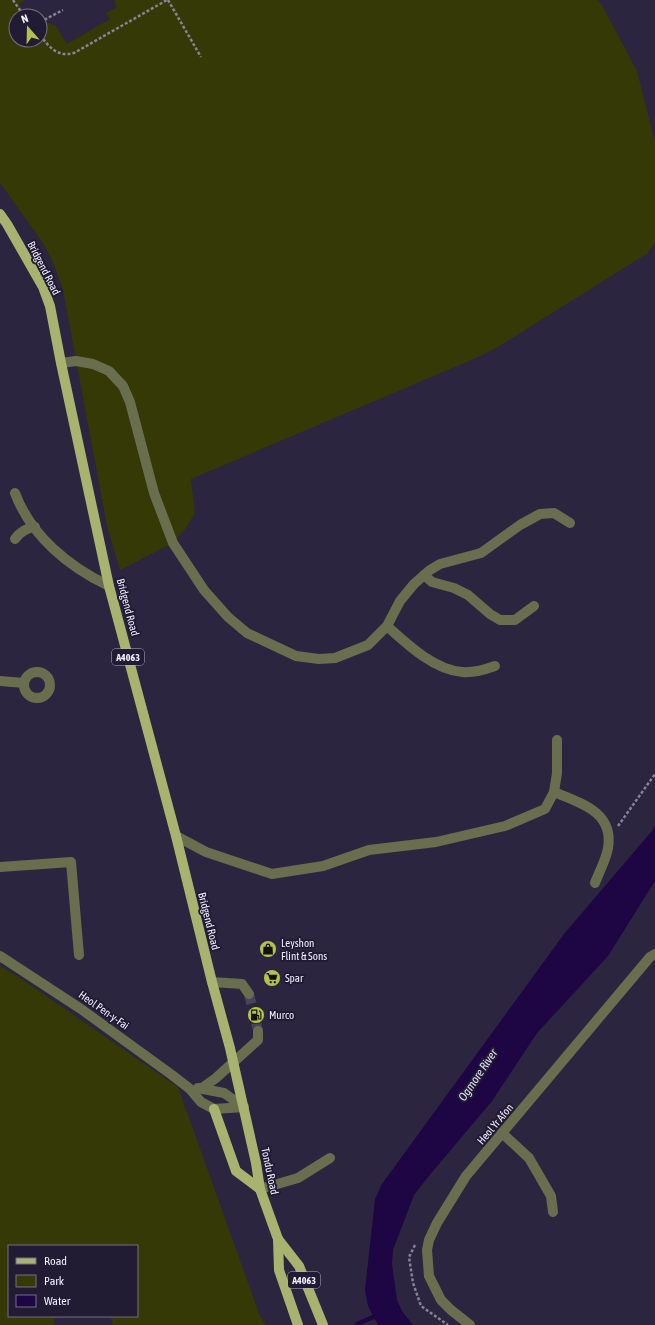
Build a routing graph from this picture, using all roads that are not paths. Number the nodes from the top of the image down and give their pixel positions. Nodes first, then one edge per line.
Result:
1 (0, 214) edge
2 (61, 363) junction
3 (15, 493) dead end
4 (570, 523) dead end
5 (34, 527) junction
6 (15, 539) dead end
7 (424, 575) junction
8 (109, 586) junction
9 (534, 606) dead end
10 (383, 630) junction
11 (495, 666) dead end
12 (0, 681) edge
13 (24, 683) dead end
14 (556, 740) dead end
15 (554, 792) junction
16 (176, 836) junction
17 (0, 867) edge
18 (595, 883) dead end
19 (655, 954) edge
20 (78, 955) dead end
21 (0, 956) edge
22 (212, 982) junction
23 (249, 994) tunnel mouth
24 (258, 1031) tunnel mouth
25 (233, 1063) junction
26 (202, 1088) junction
27 (190, 1089) junction
28 (244, 1107) junction
29 (214, 1109) junction
30 (502, 1133) junction
31 (330, 1158) dead end
32 (260, 1189) junction
33 (553, 1212) dead end
34 (278, 1239) junction
35 (298, 1325) edge
36 (323, 1325) edge
37 (470, 1325) edge

1 - 2 main road, Bridgend Road / A4063
2 - 8 main road, Bridgend Road / A4063
2 - 10 street
3 - 5 street
4 - 7 street
5 - 6 street
5 - 8 street
7 - 9 street
7 - 10 street
8 - 16 main road, Bridgend Road / A4063
10 - 11 street
12 - 13 street
14 - 15 street
15 - 16 street
15 - 18 street
16 - 22 main road, Bridgend Road / A4063
17 - 20 street
19 - 30 street, Heol Yr Afon
21 - 27 street, Heol Pen-y-Fai
22 - 23 street
22 - 25 main road, Bridgend Road / A4063
24 - 25 street
25 - 26 street
25 - 28 main road, Bridgend Road / A4063
26 - 27 street
26 - 28 street
27 - 29 street, Heol Pen-y-Fai
28 - 29 street
28 - 32 main road, Tondu Road / A4063
29 - 32 main road
30 - 33 street
30 - 37 street, Heol Yr Afon
31 - 32 street
32 - 34 main road, Tondu Road / A4063
34 - 35 main road, Tondu Road / A4063
34 - 36 main road, Tondu Road / A4063

